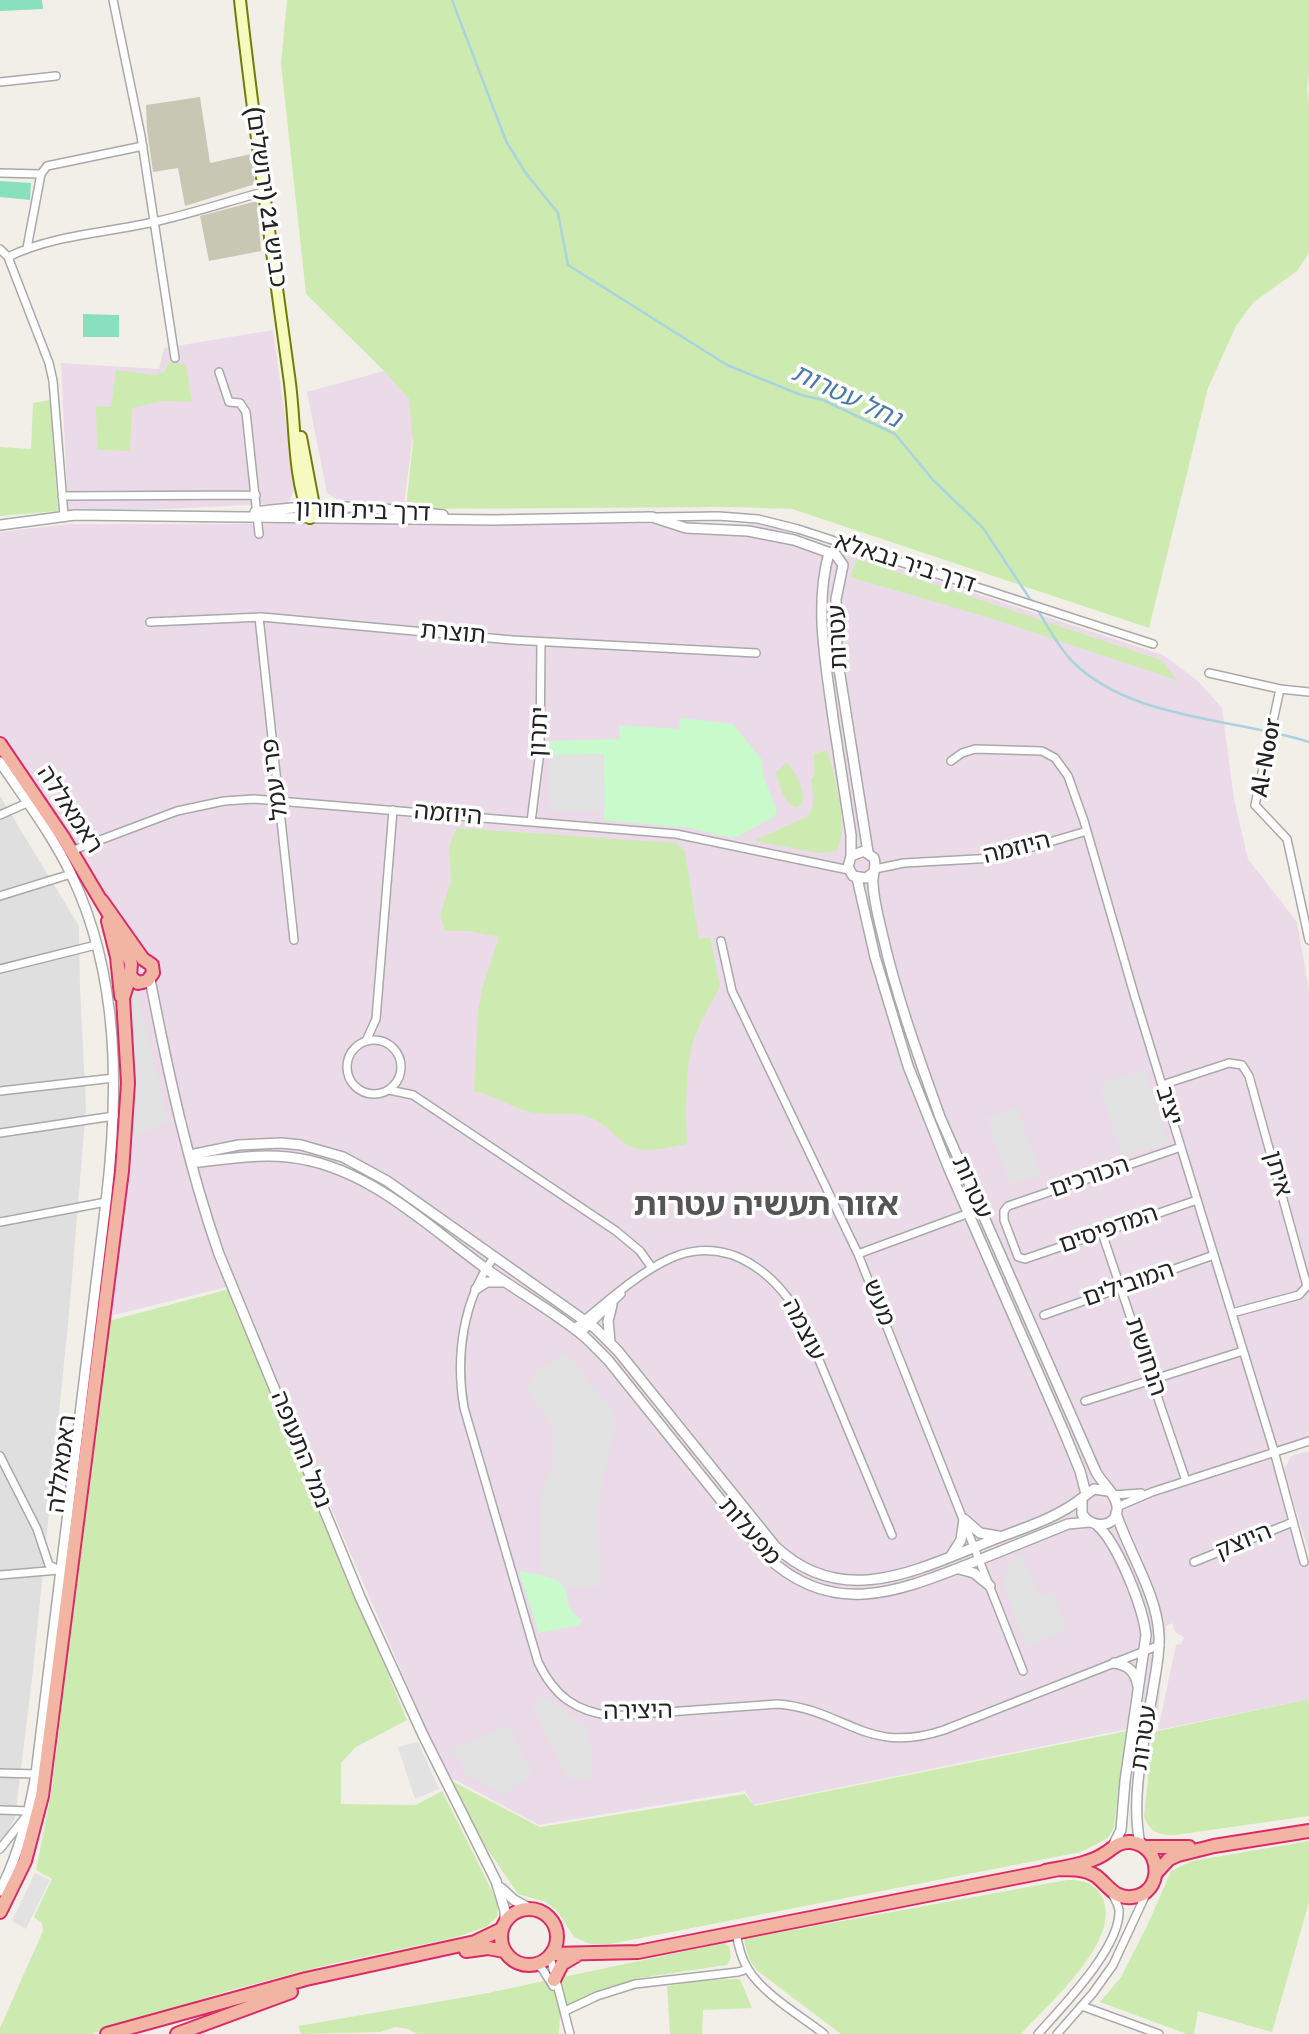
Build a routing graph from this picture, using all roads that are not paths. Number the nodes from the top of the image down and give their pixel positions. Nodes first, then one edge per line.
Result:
1 (113, 0) edge
2 (240, 0) edge
3 (57, 76) dead end
4 (0, 82) edge
5 (143, 146) junction
6 (0, 173) edge
7 (41, 174) junction
8 (262, 192) junction
9 (154, 222) junction
10 (27, 248) junction
11 (0, 249) edge
12 (8, 257) junction
13 (175, 358) dead end
14 (219, 372) dead end
15 (305, 481) junction
16 (256, 495) junction
17 (62, 496) junction
18 (309, 506) junction
19 (339, 507) junction
20 (287, 508) junction
21 (257, 514) junction
22 (64, 516) junction
23 (652, 517) junction
24 (310, 519) junction
25 (494, 520) junction
26 (0, 525) edge
27 (259, 534) dead end
28 (829, 553) junction
29 (259, 617) junction
30 (150, 622) dead end
31 (541, 642) junction
32 (1153, 644) dead end
33 (756, 653) dead end
34 (1209, 673) dead end
35 (1280, 689) junction
36 (1309, 692) edge
37 (0, 744) edge
38 (951, 761) dead end
39 (0, 762) edge
40 (279, 800) junction
41 (27, 803) junction
42 (393, 810) junction
43 (0, 815) edge
44 (531, 822) junction
45 (1087, 831) junction
46 (71, 852) junction
47 (871, 855) junction
48 (850, 858) junction
49 (904, 863) junction
50 (830, 865) junction
51 (849, 870) junction
52 (874, 871) junction
53 (71, 874) junction
54 (857, 878) junction
55 (0, 896) edge
56 (102, 901) junction
57 (294, 940) dead end
58 (1309, 940) edge
59 (721, 941) dead end
60 (96, 945) junction
61 (143, 959) junction
62 (0, 969) edge
63 (137, 977) junction
64 (123, 1014) junction
65 (376, 1019) junction
66 (366, 1041) junction
67 (383, 1042) junction
68 (400, 1075) junction
69 (114, 1078) junction
70 (1162, 1085) junction
71 (389, 1090) junction
72 (0, 1091) edge
73 (413, 1095) junction
74 (114, 1116) junction
75 (0, 1133) edge
76 (1181, 1147) junction
77 (191, 1159) junction
78 (1197, 1200) junction
79 (106, 1202) junction
80 (980, 1209) junction
81 (968, 1214) junction
82 (0, 1222) edge
83 (1102, 1233) junction
84 (858, 1254) junction
85 (1214, 1255) junction
86 (494, 1257) junction
87 (1021, 1259) joint
88 (486, 1268) junction
89 (652, 1268) junction
90 (507, 1282) junction
91 (626, 1288) junction
92 (1121, 1288) junction
93 (476, 1289) junction
94 (612, 1305) junction
95 (1232, 1313) junction
96 (1044, 1315) dead end
97 (588, 1322) junction
98 (578, 1331) junction
99 (610, 1343) junction
100 (1243, 1351) junction
101 (1153, 1379) junction
102 (1085, 1401) dead end
103 (1309, 1441) edge
104 (1274, 1451) junction
105 (0, 1456) edge
106 (1186, 1481) junction
107 (1152, 1492) junction
108 (1110, 1493) junction
109 (1084, 1496) junction
110 (1117, 1510) junction
111 (964, 1519) junction
112 (1293, 1522) junction
113 (1093, 1524) junction
114 (892, 1535) dead end
115 (1003, 1535) junction
116 (975, 1547) junction
117 (951, 1556) junction
118 (980, 1559) junction
119 (1194, 1562) dead end
120 (1304, 1562) dead end
121 (957, 1569) junction
122 (59, 1570) junction
123 (0, 1575) edge
124 (990, 1586) junction
125 (1160, 1646) junction
126 (1145, 1650) junction
127 (1114, 1663) junction
128 (1023, 1671) dead end
129 (1139, 1692) junction
130 (0, 1773) edge
131 (36, 1773) junction
132 (0, 1810) edge
133 (29, 1811) junction
134 (1309, 1831) edge
135 (1142, 1846) junction
136 (1214, 1846) junction
137 (0, 1849) edge
138 (1110, 1850) junction
139 (1045, 1871) junction
140 (1156, 1873) junction
141 (496, 1881) junction
142 (1107, 1887) junction
143 (1147, 1890) junction
144 (0, 1891) edge
145 (531, 1909) junction
146 (0, 1912) edge
147 (503, 1926) junction
148 (735, 1931) junction
149 (558, 1937) junction
150 (504, 1951) junction
151 (584, 1953) junction
152 (551, 1955) junction
153 (537, 1964) junction
154 (748, 1969) junction
155 (554, 1980) junction
156 (285, 1990) junction
157 (559, 1996) junction
158 (1082, 2006) junction
159 (565, 2011) junction
160 (107, 2034) edge
161 (177, 2034) edge
162 (570, 2034) edge
163 (824, 2034) edge
164 (1038, 2034) edge
165 (1057, 2034) edge
166 (1159, 2034) edge

1 - 5 street
2 - 8 main road, כביש 21 (ירושלים)
3 - 4 street
5 - 7 street
5 - 9 street
6 - 7 street
7 - 10 street
8 - 9 street
8 - 15 main road, כביש 21 (ירושלים)
9 - 10 street
9 - 13 street
10 - 12 street
11 - 12 street
12 - 17 street
14 - 16 street
15 - 18 main road, כביש 21 (ירושלים)
15 - 19 street
15 - 20 street
16 - 17 street
16 - 21 street
17 - 22 street
18 - 19 street, דרך בית חורון
18 - 20 street, דרך בית חורון
18 - 24 main road, כביש 21 (ירושלים)
19 - 25 street, דרך בית חורון
20 - 21 street, דרך בית חורון
21 - 22 street, דרך בית חורון
21 - 24 street, דרך בית חורון
21 - 27 street
22 - 26 street, דרך בית חורון
23 - 25 street, דרך בית חורון
23 - 28 street
23 - 32 street, דרך ביר נבאלא
24 - 25 street, דרך בית חורון
28 - 47 street, עטרות
28 - 48 street, עטרות
29 - 30 street, תוצרת
29 - 31 street, תוצרת
29 - 40 street, פרי עמל
31 - 33 street, תוצרת
31 - 44 street, יתרון
34 - 35 street
35 - 36 street
35 - 58 street, Al-Noor
37 - 46 highway, ראמאללה
38 - 45 street, יציב
39 - 41 street
40 - 42 street, היוזמה
40 - 46 street, היוזמה
40 - 57 street, פרי עמל
41 - 43 street
41 - 53 street
42 - 44 street, היוזמה
42 - 65 street
44 - 50 street, היוזמה
45 - 49 street, היוזמה
45 - 70 street, יציב
46 - 56 highway, ראמאללה
47 - 48 street
47 - 49 street, היוזמה
47 - 52 street
48 - 50 street, היוזמה
48 - 51 street
49 - 52 street, היוזמה
50 - 51 street, היוזמה
51 - 54 street
52 - 54 street
52 - 80 street, עטרות
53 - 55 street
53 - 60 street
54 - 81 street, עטרות
56 - 61 highway, ראמאללה
56 - 63 highway, ראמאללה
56 - 64 highway
59 - 84 street, מעש
60 - 62 street
60 - 69 street
61 - 63 highway
61 - 63 highway, ראמאללה
63 - 64 highway, ראמאללה
63 - 77 street, נמל התעופה
64 - 146 highway, ראמאללה
65 - 66 street
65 - 67 street
66 - 67 street
66 - 71 street
67 - 68 street
68 - 71 street
68 - 73 street
69 - 72 street
69 - 74 street
70 - 76 street, יציב
70 - 95 street, איתן
71 - 73 street
73 - 89 street
74 - 75 street
74 - 79 street
76 - 78 street, יציב
76 - 87 street, הכורכים
77 - 86 street, מפעלות
77 - 88 street, מפעלות
77 - 141 street, נמל התעופה
78 - 83 street, המדפיסים
78 - 85 street, יציב
79 - 82 street
79 - 122 street
80 - 81 street
80 - 108 street, עטרות
81 - 84 street
81 - 109 street, עטרות
83 - 87 street, המדפיסים
83 - 92 street, הנחושת
84 - 111 street, מעש
85 - 92 street, המובילים
85 - 95 street, יציב
86 - 88 street, היצירה
86 - 97 street, מפעלות
88 - 90 street, מפעלות
88 - 93 street, היצירה
89 - 91 street, עוצמה
89 - 114 street, עוצמה
90 - 93 street
90 - 98 street, מפעלות
91 - 94 street, עוצמה
91 - 97 street, עוצמה
92 - 96 street, המובילים
92 - 101 street, הנחושת
93 - 127 street, היצירה
94 - 97 street, עוצמה
94 - 99 street
95 - 100 street, יציב
97 - 98 street, עוצמה
97 - 99 street, מפעלות
98 - 121 street, מפעלות
99 - 117 street, מפעלות
100 - 101 street
100 - 104 street, יציב
101 - 102 street
101 - 106 street, הנחושת
103 - 104 street
104 - 106 street
104 - 112 street, יציב
105 - 122 street
106 - 107 street
107 - 108 street
107 - 110 street
108 - 109 street
108 - 110 street
109 - 113 street
109 - 115 street, מפעלות
110 - 113 street
110 - 125 street, עטרות
111 - 115 street
111 - 116 street, מעש
111 - 117 street
112 - 119 street, היוצק
112 - 120 street, יציב
113 - 118 street, מפעלות
113 - 126 street, עטרות
115 - 116 street, מפעלות
116 - 117 street, מפעלות
116 - 118 street, מעש
118 - 121 street, מפעלות
118 - 124 street, מעש
121 - 124 street
122 - 123 street
122 - 131 street
124 - 128 street, מעש
125 - 126 street, היצירה
125 - 135 street, עטרות
126 - 127 street, היצירה
126 - 129 street, עטרות
127 - 129 street
129 - 138 street, עטרות
130 - 131 street
131 - 133 street
132 - 133 street
133 - 137 street
133 - 144 street
134 - 136 highway
135 - 136 highway
135 - 138 highway
135 - 140 highway
136 - 140 highway
138 - 139 highway
138 - 142 highway
139 - 142 highway
139 - 148 highway
140 - 143 highway
141 - 145 street, נמל התעופה
141 - 147 street, נמל התעופה
142 - 143 highway
142 - 164 street
143 - 158 street
145 - 147 highway
145 - 149 highway
147 - 150 highway
147 - 156 highway
148 - 151 highway
148 - 154 street
149 - 151 highway
149 - 152 highway
150 - 153 highway
150 - 156 highway
151 - 152 highway
151 - 155 highway
152 - 153 highway
152 - 155 street
153 - 157 street
154 - 159 street
154 - 163 street
155 - 157 street
156 - 160 highway
156 - 161 highway
157 - 159 street
158 - 165 street
158 - 166 street
159 - 162 street

